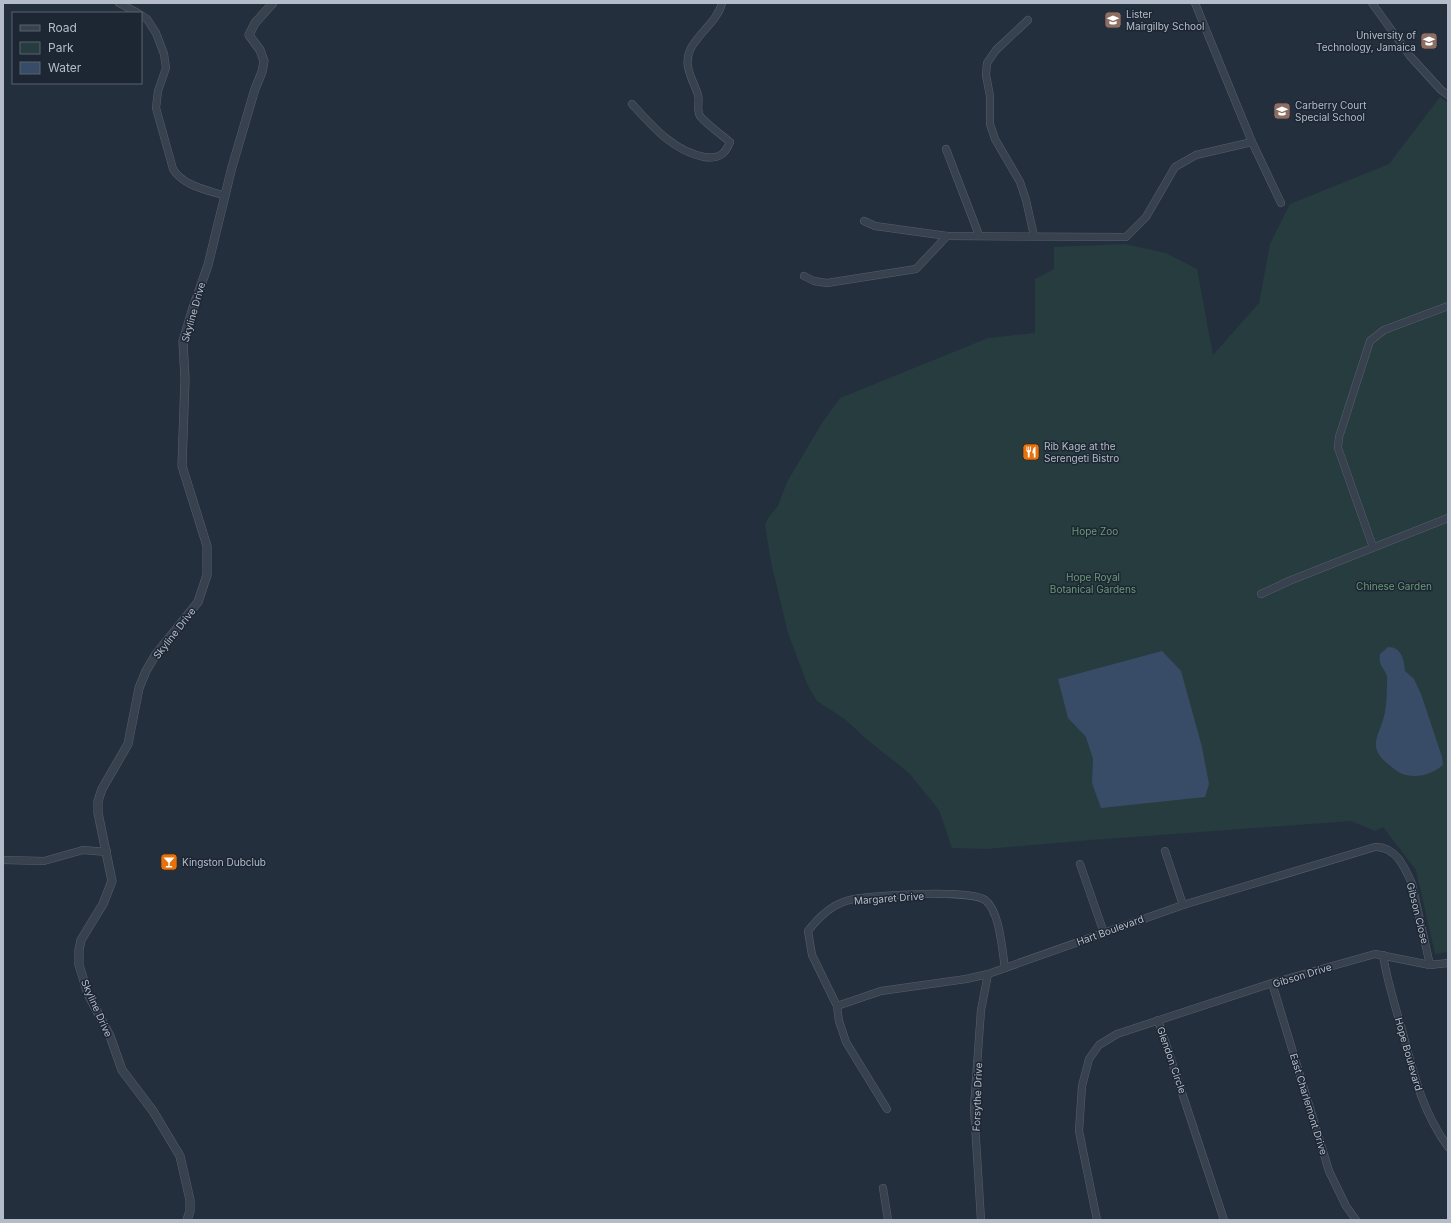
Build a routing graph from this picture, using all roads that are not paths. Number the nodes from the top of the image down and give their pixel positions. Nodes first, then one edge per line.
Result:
1 (119, 3) edge
2 (273, 3) edge
3 (722, 3) edge
4 (1195, 3) edge
5 (1372, 3) edge
6 (136, 12) edge
7 (142, 16) edge
8 (1028, 20) dead end
9 (1448, 95) edge
10 (632, 104) dead end
11 (1252, 142) junction
12 (946, 149) dead end
13 (225, 196) junction
14 (1281, 203) dead end
15 (864, 220) dead end
16 (979, 235) junction
17 (946, 236) junction
18 (1034, 236) junction
19 (804, 276) dead end
20 (1448, 306) edge
21 (1448, 518) edge
22 (1372, 547) junction
23 (1261, 594) dead end
24 (1382, 847) joint
25 (1165, 851) dead end
26 (107, 852) junction
27 (3, 860) edge
28 (1080, 864) dead end
29 (1183, 905) junction
30 (1104, 933) junction
31 (1383, 955) junction
32 (1448, 964) edge
33 (1430, 965) junction
34 (1005, 968) junction
35 (988, 974) junction
36 (1272, 983) junction
37 (837, 1006) junction
38 (1158, 1020) junction
39 (888, 1109) dead end
40 (1448, 1147) edge
41 (883, 1188) dead end
42 (186, 1220) edge
43 (888, 1220) edge
44 (981, 1220) edge
45 (1097, 1220) edge
46 (1224, 1220) edge
47 (1356, 1220) edge

1 - 6 street
2 - 13 street, Skyline Drive
3 - 10 street
4 - 11 street
5 - 9 street
7 - 13 street
8 - 18 street
11 - 14 street
11 - 18 street
12 - 16 street
13 - 26 street, Skyline Drive
15 - 17 street
16 - 17 street
16 - 18 street
17 - 19 street
20 - 22 street
21 - 22 street
22 - 23 street
24 - 29 street, Hart Boulevard
24 - 33 street, Gibson Close
25 - 29 street
26 - 27 street
26 - 42 street, Skyline Drive
28 - 30 street
29 - 30 street, Hart Boulevard
30 - 34 street, Hart Boulevard
31 - 33 street, Gibson Drive
31 - 36 street, Gibson Drive
31 - 40 street, Hope Boulevard
32 - 33 street, Gibson Drive
34 - 35 street, Hart Boulevard
34 - 37 street, Margaret Drive
35 - 37 street, Hart Boulevard
35 - 44 street, Forsythe Drive
36 - 38 street, Gibson Drive
36 - 47 street, East Charlemont Drive
37 - 39 street, Margaret Drive
38 - 45 street, Glendon Circle
38 - 46 street, Glendon Circle
41 - 43 street

